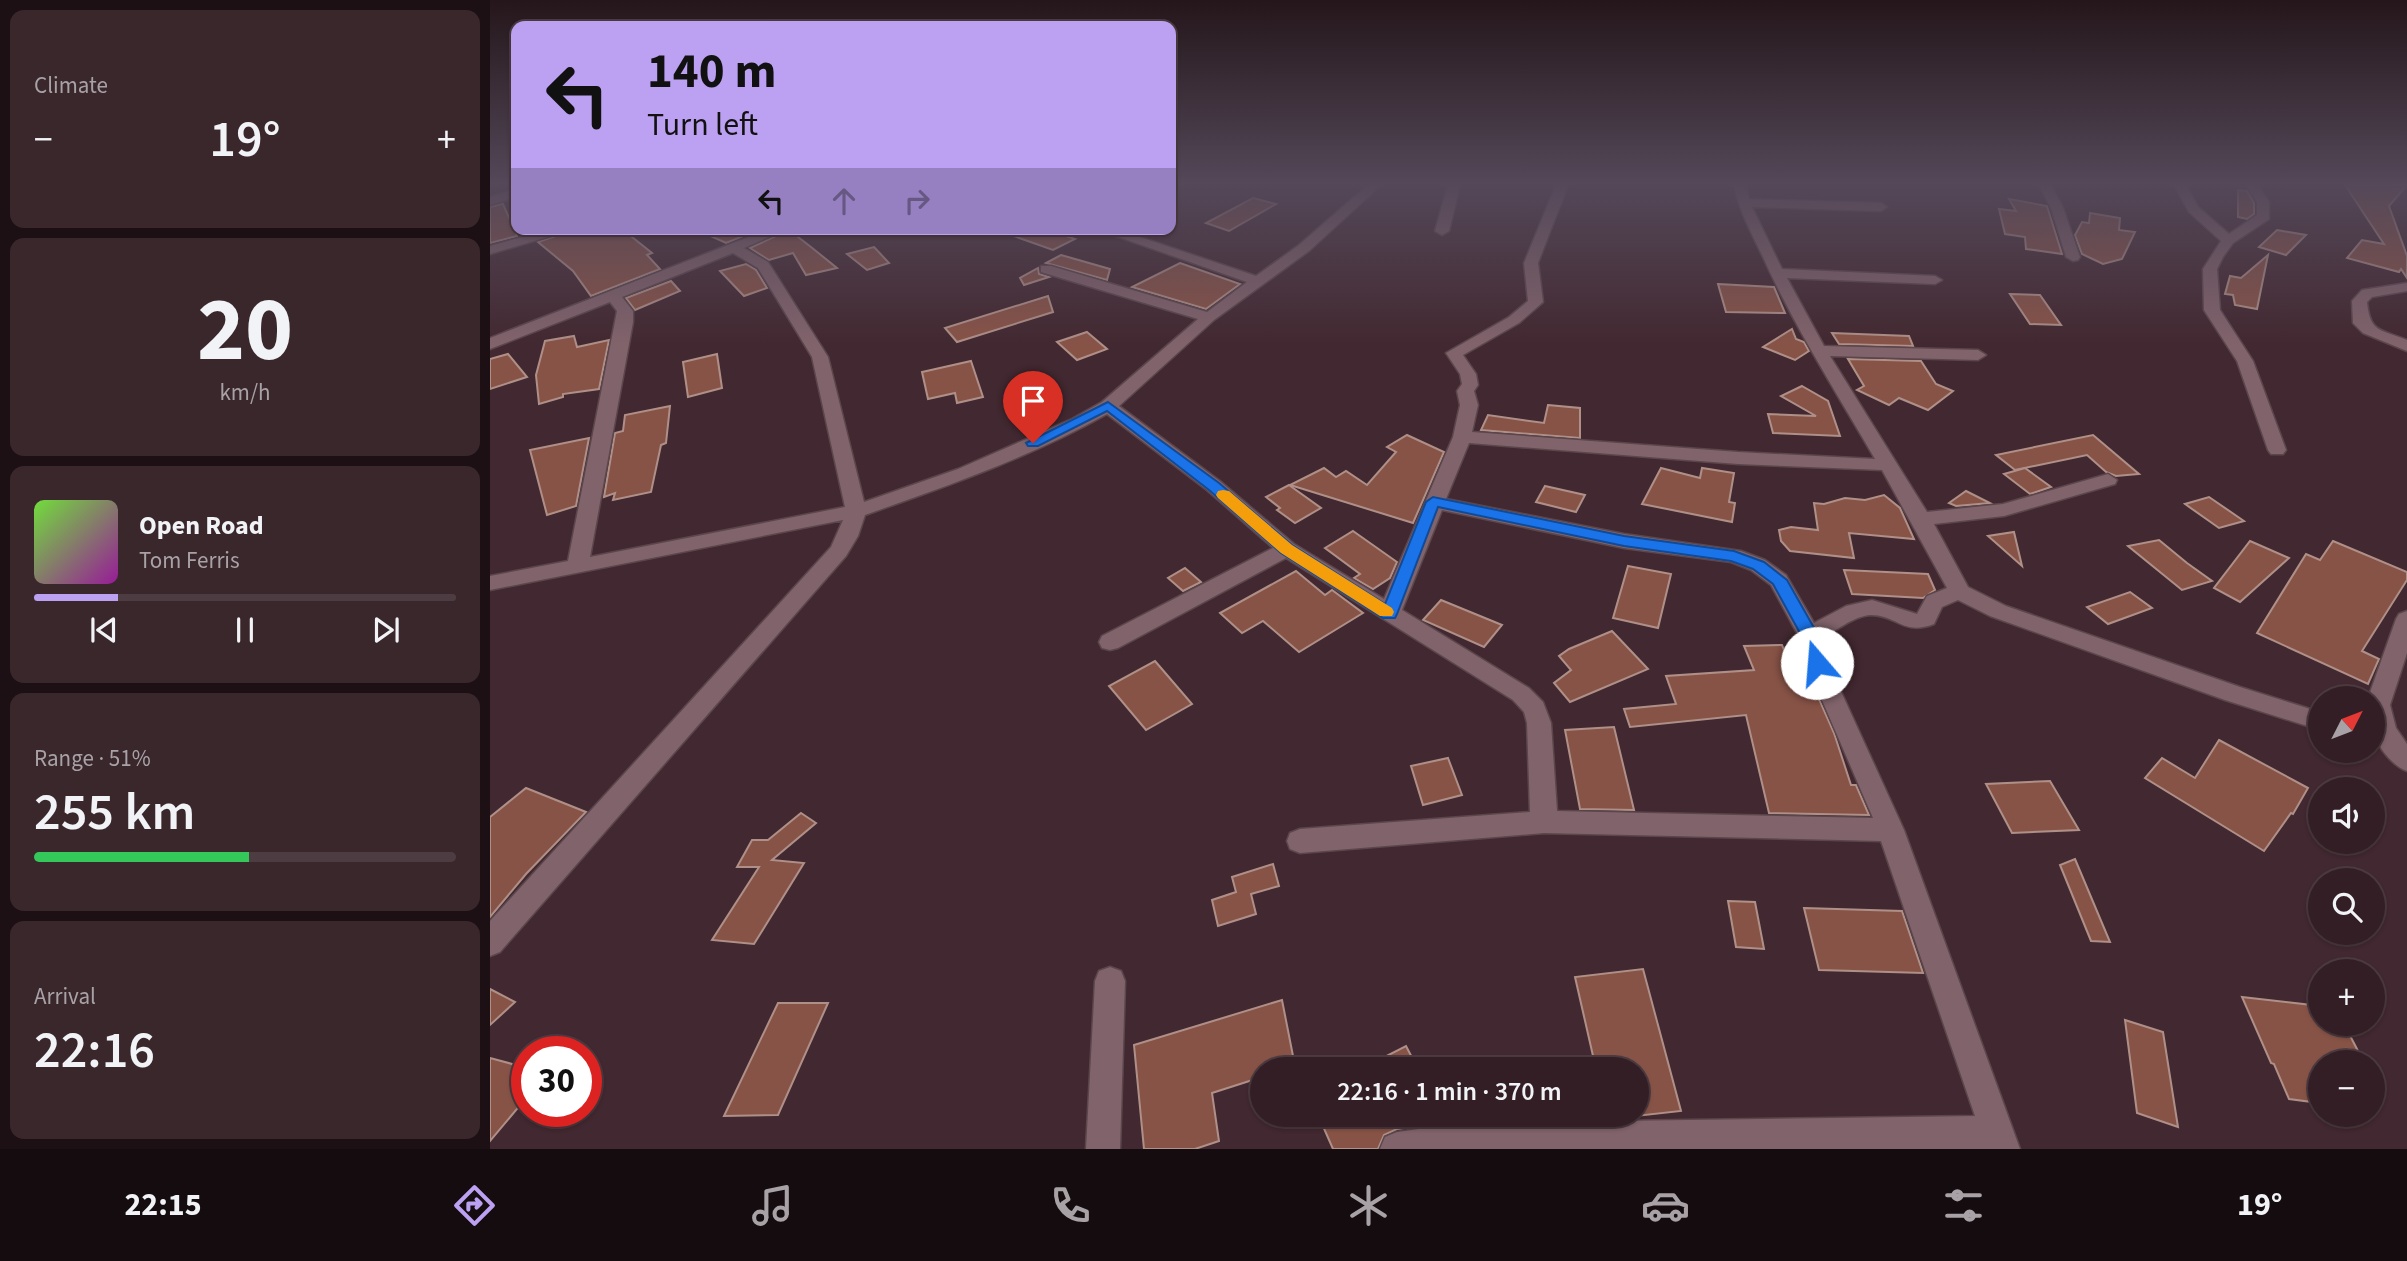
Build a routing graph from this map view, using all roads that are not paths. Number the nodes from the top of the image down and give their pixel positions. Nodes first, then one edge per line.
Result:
1 (532, 239) edge
2 (757, 239) edge
3 (1131, 239) edge
4 (1315, 239) edge
5 (1541, 239) edge
6 (1761, 239) edge
7 (2067, 239) edge
8 (2228, 240) edge
9 (734, 248) junction
10 (490, 250) edge
11 (2073, 257) dead end
12 (1046, 269) dead end
13 (1777, 273) junction
14 (1935, 280) dead end
15 (1257, 281) junction
16 (2407, 287) edge
17 (613, 296) junction
18 (1209, 317) junction
19 (490, 344) edge
20 (2407, 346) edge
21 (1819, 352) junction
22 (1978, 355) dead end
23 (1108, 406) junction
24 (1462, 437) junction
25 (2277, 450) dead end
26 (1887, 465) junction
27 (2108, 480) dead end
28 (1433, 502) junction
29 (856, 512) junction
30 (1921, 519) junction
31 (1287, 549) junction
32 (577, 568) junction
33 (490, 583) edge
34 (1960, 592) junction
35 (1389, 614) junction
36 (2407, 619) edge
37 (1809, 635) junction
38 (1110, 642) dead end
39 (2308, 717) edge
40 (2390, 747) edge
41 (1544, 822) junction
42 (1891, 830) junction
43 (1300, 841) dead end
44 (490, 942) edge
45 (1110, 981) dead end
46 (1999, 1141) edge
47 (1102, 1149) edge
48 (1398, 1149) edge

1 - 10 street
2 - 9 street
3 - 15 street
4 - 15 street
5 - 24 street
6 - 13 street
7 - 11 street
8 - 25 street
9 - 17 street
9 - 29 street
12 - 18 street
13 - 14 street
13 - 21 street
15 - 18 street
16 - 20 street
17 - 19 street
17 - 32 street
18 - 23 street
21 - 22 street
21 - 26 street
23 - 29 street
23 - 31 street
24 - 26 street
24 - 28 street
26 - 30 street
27 - 30 street
28 - 35 street
28 - 37 street
29 - 32 street
29 - 44 street
30 - 34 street
31 - 35 street
31 - 38 street
32 - 33 street
34 - 37 street
34 - 39 street
35 - 41 street
36 - 40 street
37 - 42 street
41 - 42 street
41 - 43 street
42 - 46 street
45 - 47 street
46 - 48 street

